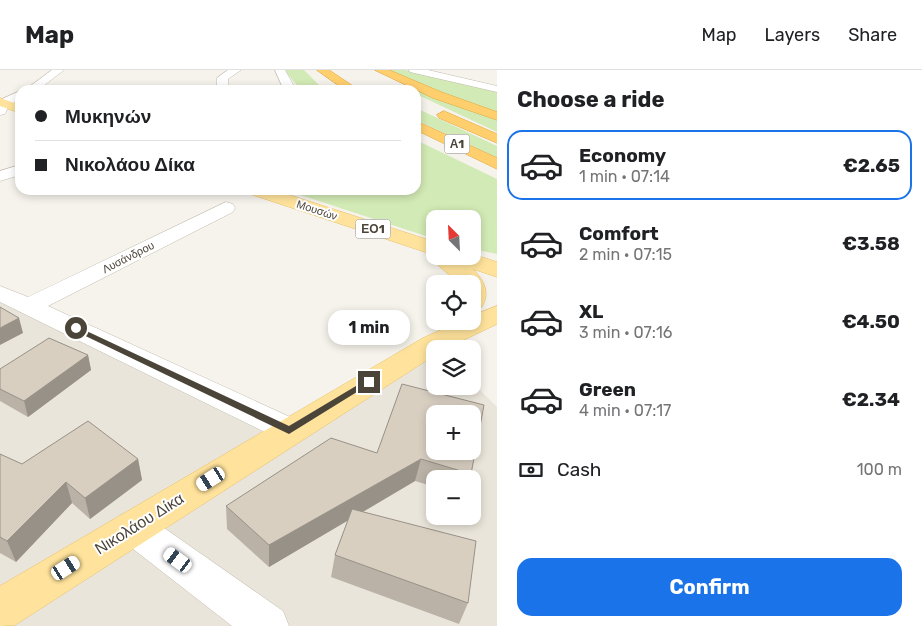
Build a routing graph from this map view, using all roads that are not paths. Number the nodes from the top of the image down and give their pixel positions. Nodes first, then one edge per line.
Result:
1 (59, 70) edge
2 (236, 70) edge
3 (280, 70) edge
4 (322, 70) edge
5 (380, 70) edge
6 (414, 70) edge
7 (366, 72) dead end
8 (38, 85) edge
9 (223, 85) edge
10 (288, 85) edge
11 (337, 85) edge
12 (388, 85) edge
13 (414, 85) edge
14 (421, 88) edge
15 (497, 89) edge
16 (15, 98) edge
17 (423, 104) edge
18 (1, 105) edge
19 (15, 108) edge
20 (497, 116) edge
21 (421, 127) edge
22 (497, 139) edge
23 (497, 164) edge
24 (15, 172) edge
25 (0, 176) edge
26 (271, 195) edge
27 (226, 208) dead end
28 (426, 248) edge
29 (454, 265) edge
30 (481, 265) edge
31 (497, 270) edge
32 (466, 275) edge
33 (0, 292) edge
34 (497, 296) edge
35 (30, 306) junction
36 (481, 306) edge
37 (497, 314) edge
38 (449, 330) edge
39 (438, 340) edge
40 (442, 340) edge
41 (426, 348) edge
42 (289, 430) junction
43 (133, 527) junction
44 (0, 610) edge
45 (267, 626) edge

1 - 8 street
2 - 9 street
3 - 10 street
4 - 11 highway
5 - 13 highway
6 - 15 street
7 - 12 highway
14 - 20 highway
16 - 18 street
17 - 22 highway, Α1
18 - 19 main road
21 - 23 highway, Α1
24 - 25 street
26 - 28 main road, Μουσών / ΕΟ1
27 - 35 street, Λυσάνδρου
29 - 32 main road, Μουσών
30 - 31 main road
33 - 35 street
34 - 36 main road
35 - 42 street
37 - 40 main road, Νικολάου Δίκα
38 - 39 main road, Νικολάου Δίκα
41 - 42 main road, Νικολάου Δίκα
42 - 43 main road, Νικολάου Δίκα
43 - 44 main road, Νικολάου Δίκα
43 - 45 street

